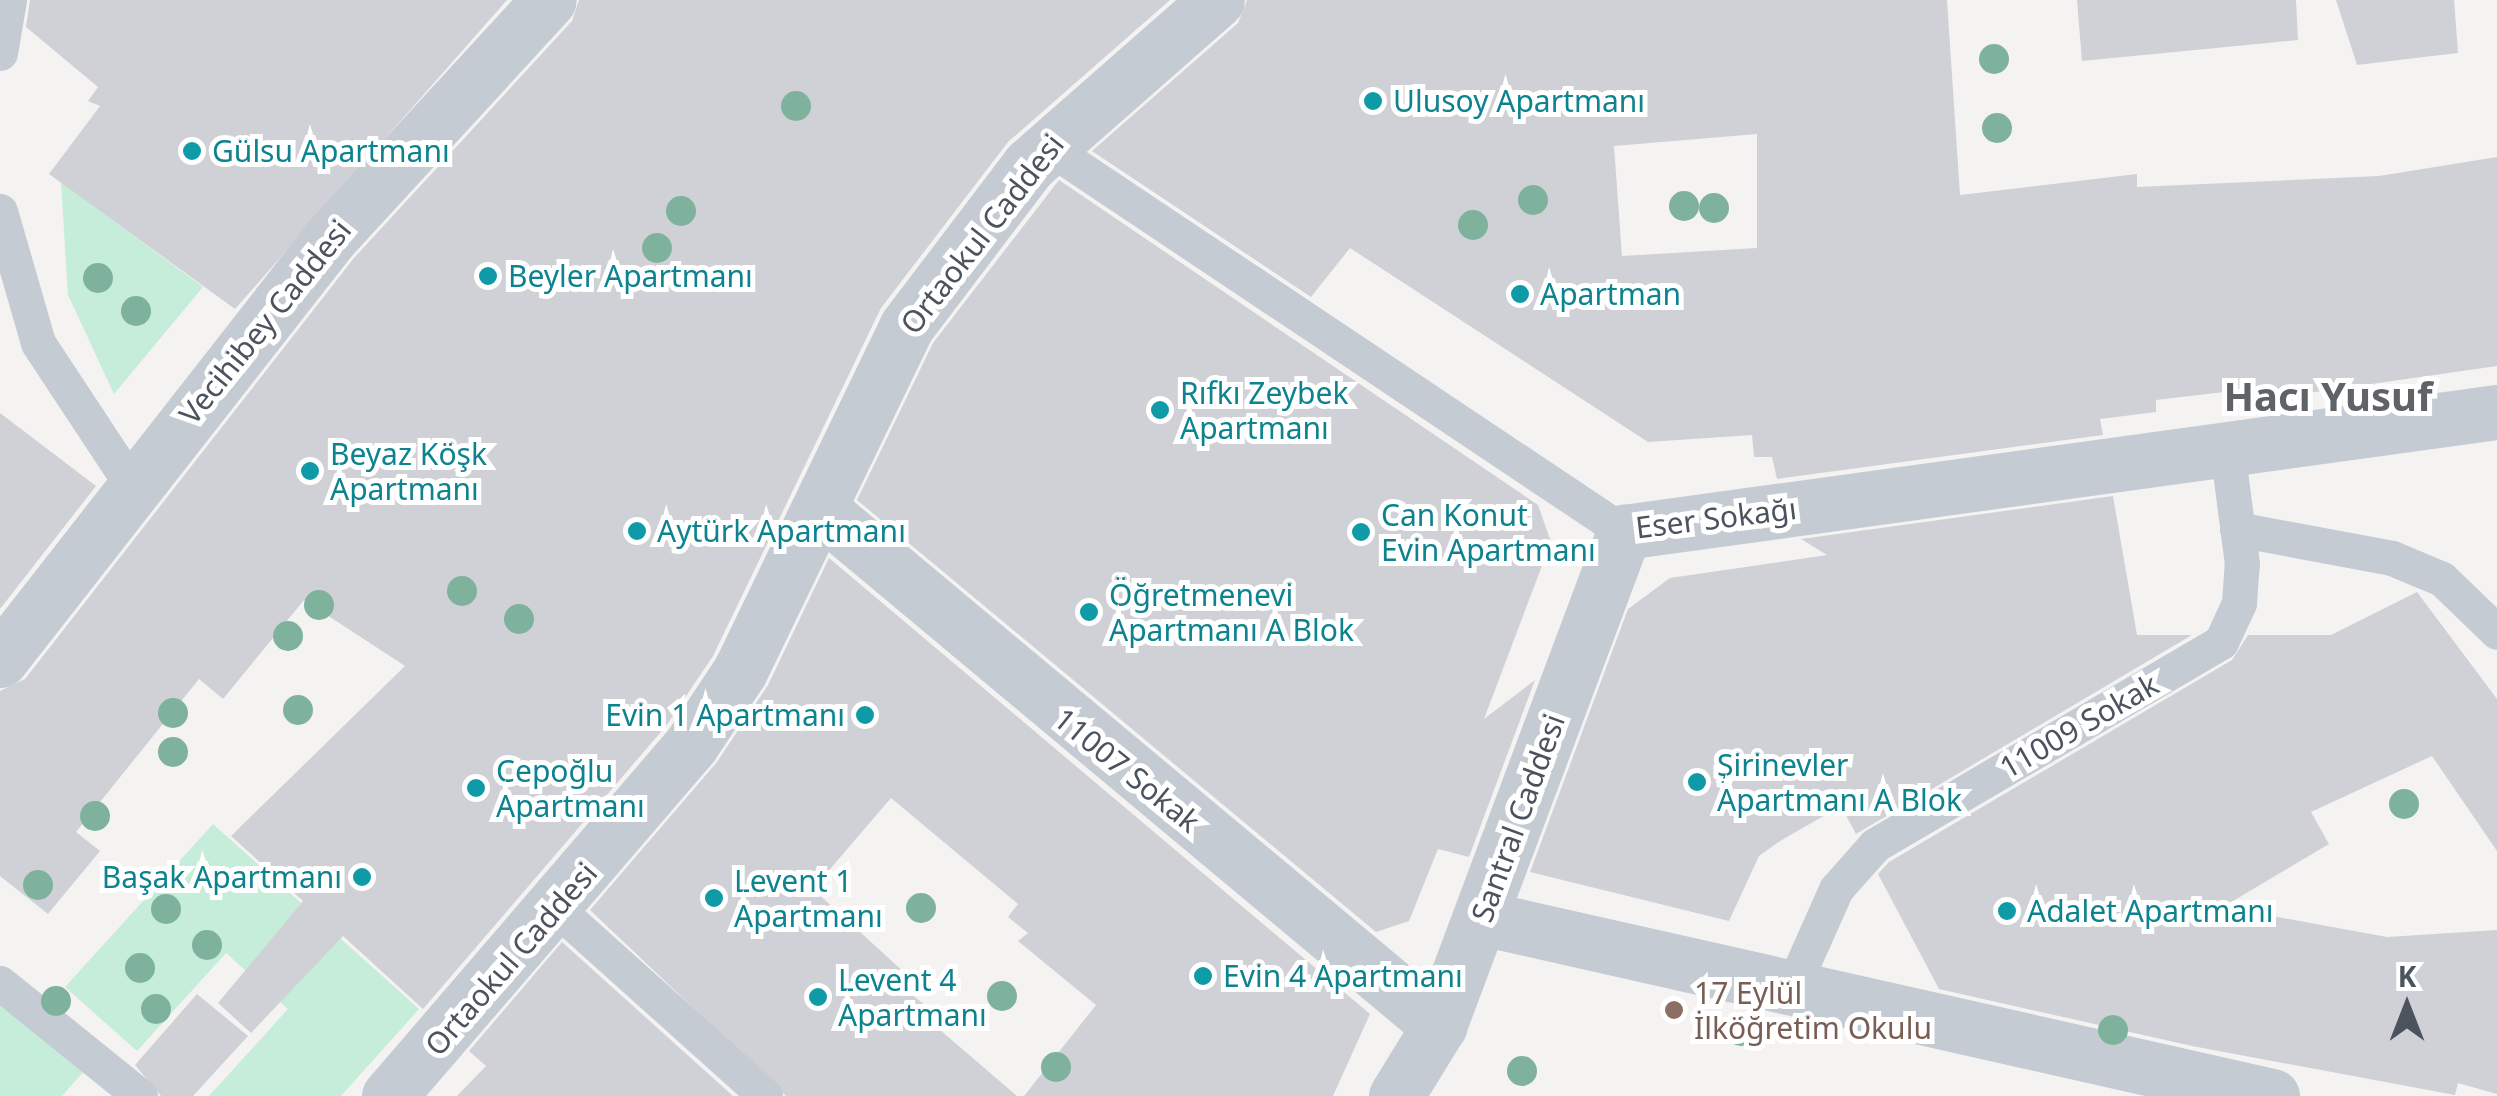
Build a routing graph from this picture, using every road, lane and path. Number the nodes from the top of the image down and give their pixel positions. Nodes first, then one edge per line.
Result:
1 (9, 0) edge
2 (549, 0) edge
3 (1217, 0) edge
4 (0, 53) edge
5 (1045, 145) junction
6 (0, 211) edge
7 (2497, 412) edge
8 (2227, 448) junction
9 (133, 487) junction
10 (820, 508) junction
11 (2237, 528) junction
12 (1624, 532) junction
13 (2497, 632) edge
14 (0, 660) edge
15 (558, 910) junction
16 (1482, 918) junction
17 (0, 984) edge
18 (1792, 988) junction
19 (1440, 1026) junction
20 (140, 1096) edge
21 (390, 1096) edge
22 (765, 1096) edge
23 (1396, 1096) edge
24 (2272, 1096) edge

1 - 4 lane
2 - 9 street, Vecihibey Caddesi
3 - 5 street, Ortaokul Caddesi
5 - 10 street, Ortaokul Caddesi
5 - 12 lane, Eser Sokağı
6 - 9 lane
7 - 8 street, Eser Sokağı
8 - 11 lane, 11009 Sokak
8 - 12 street, Eser Sokağı
9 - 14 street, Vecihibey Caddesi
10 - 15 street, Ortaokul Caddesi
10 - 19 street, 11007 Sokak
11 - 13 lane
11 - 18 lane, 11009 Sokak
12 - 16 street, Santral Caddesi
15 - 21 street, Ortaokul Caddesi
15 - 22 lane
16 - 18 street
16 - 19 street, Santral Caddesi
17 - 20 lane
18 - 24 street
19 - 23 street, Santral Caddesi

